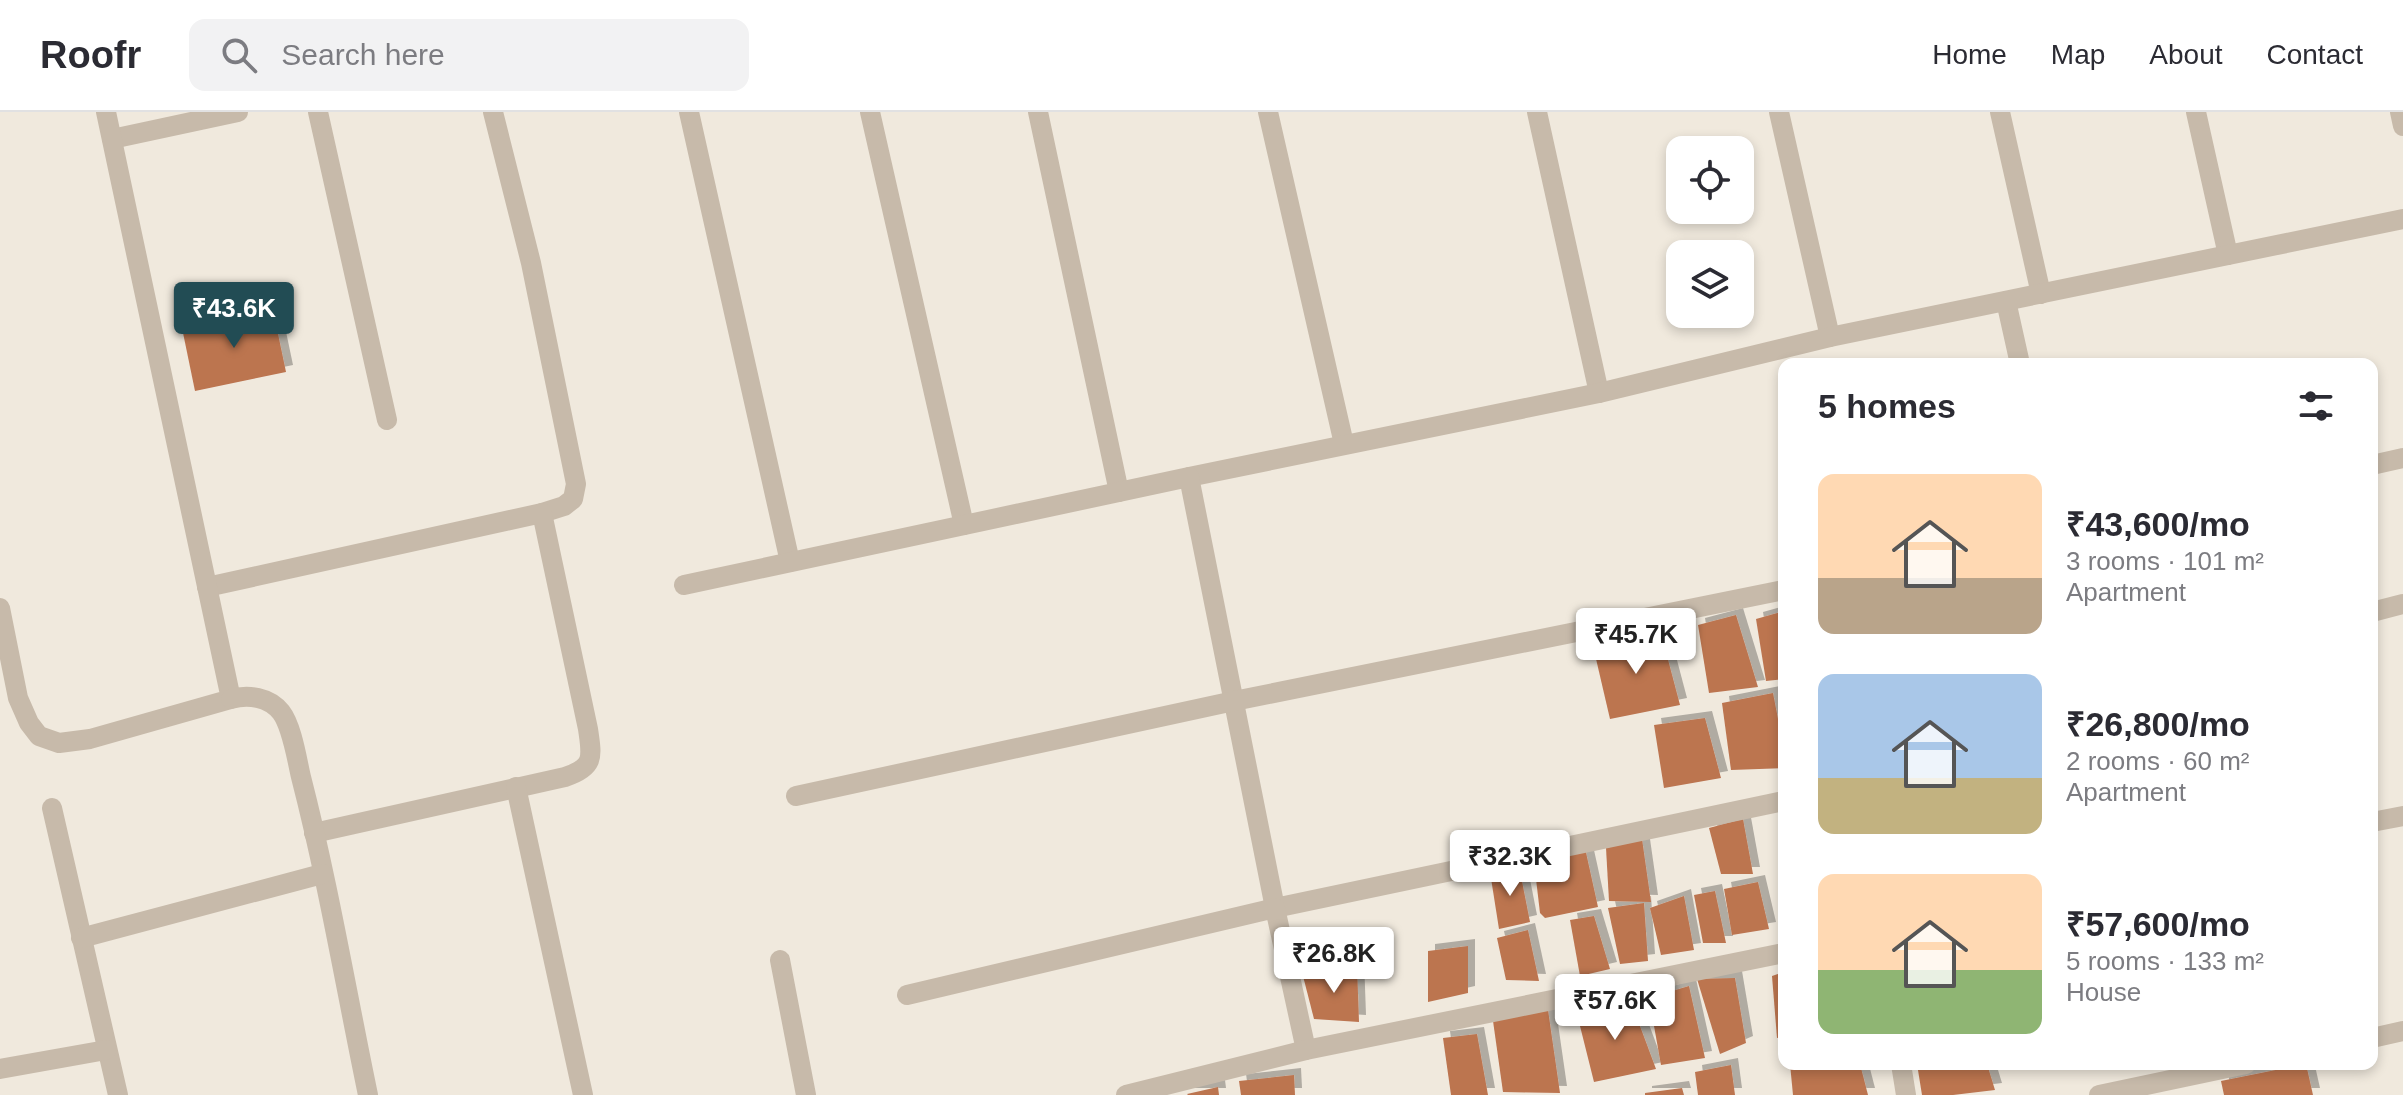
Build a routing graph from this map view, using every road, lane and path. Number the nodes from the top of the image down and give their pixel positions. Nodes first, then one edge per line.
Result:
1 (106, 112) edge
2 (238, 112) edge
3 (318, 112) edge
4 (493, 112) edge
5 (689, 112) edge
6 (870, 112) edge
7 (1038, 112) edge
8 (1268, 112) edge
9 (1537, 112) edge
10 (1779, 112) edge
11 (2000, 112) edge
12 (2196, 112) edge
13 (2400, 112) edge
14 (2403, 126) edge
15 (112, 139) junction
16 (2403, 219) edge
17 (2228, 255) junction
18 (2041, 294) junction
19 (2006, 301) junction
20 (1830, 337) junction
21 (2019, 358) edge
22 (1599, 393) junction
23 (387, 420) dead end
24 (1344, 444) junction
25 (2403, 458) edge
26 (2378, 464) edge
27 (1189, 477) junction
28 (1119, 492) junction
29 (542, 513) junction
30 (964, 525) junction
31 (790, 562) junction
32 (684, 585) dead end
33 (207, 587) junction
34 (1778, 591) edge
35 (2403, 604) edge
36 (0, 608) edge
37 (2378, 610) edge
38 (231, 699) junction
39 (1234, 701) junction
40 (516, 787) junction
41 (796, 796) dead end
42 (1778, 802) edge
43 (52, 808) dead end
44 (2403, 816) edge
45 (2378, 821) edge
46 (314, 833) junction
47 (322, 874) junction
48 (1275, 908) junction
49 (81, 938) junction
50 (1778, 954) edge
51 (780, 960) dead end
52 (907, 995) dead end
53 (2403, 1031) edge
54 (2378, 1037) edge
55 (106, 1050) junction
56 (1306, 1050) junction
57 (0, 1069) edge
58 (1902, 1070) edge
59 (2218, 1070) edge
60 (118, 1095) edge
61 (368, 1095) edge
62 (583, 1095) edge
63 (806, 1095) edge
64 (1126, 1095) edge
65 (1906, 1095) edge
66 (2099, 1095) edge

1 - 15 street
2 - 15 street
3 - 23 street
4 - 29 street
5 - 31 street
6 - 30 street
7 - 28 street
8 - 24 street
9 - 22 street
10 - 20 street
11 - 18 street
12 - 17 street
13 - 14 street
15 - 33 street
16 - 17 street
17 - 18 street
18 - 19 street
19 - 20 street
19 - 21 street
20 - 22 street
22 - 24 street
24 - 27 street
25 - 26 street
27 - 28 street
27 - 39 street
28 - 30 street
29 - 33 street
29 - 40 street
30 - 31 street
31 - 32 street
33 - 38 street
34 - 39 street
35 - 37 street
36 - 38 street
38 - 46 street
39 - 41 street
39 - 48 street
40 - 46 street
40 - 62 street
42 - 48 street
43 - 49 street
44 - 45 street
46 - 47 street
47 - 49 street
47 - 61 street
48 - 52 street
48 - 56 street
49 - 55 street
50 - 56 street
51 - 63 street
53 - 54 street
55 - 57 street
55 - 60 street
56 - 64 street
58 - 65 street
59 - 66 street

